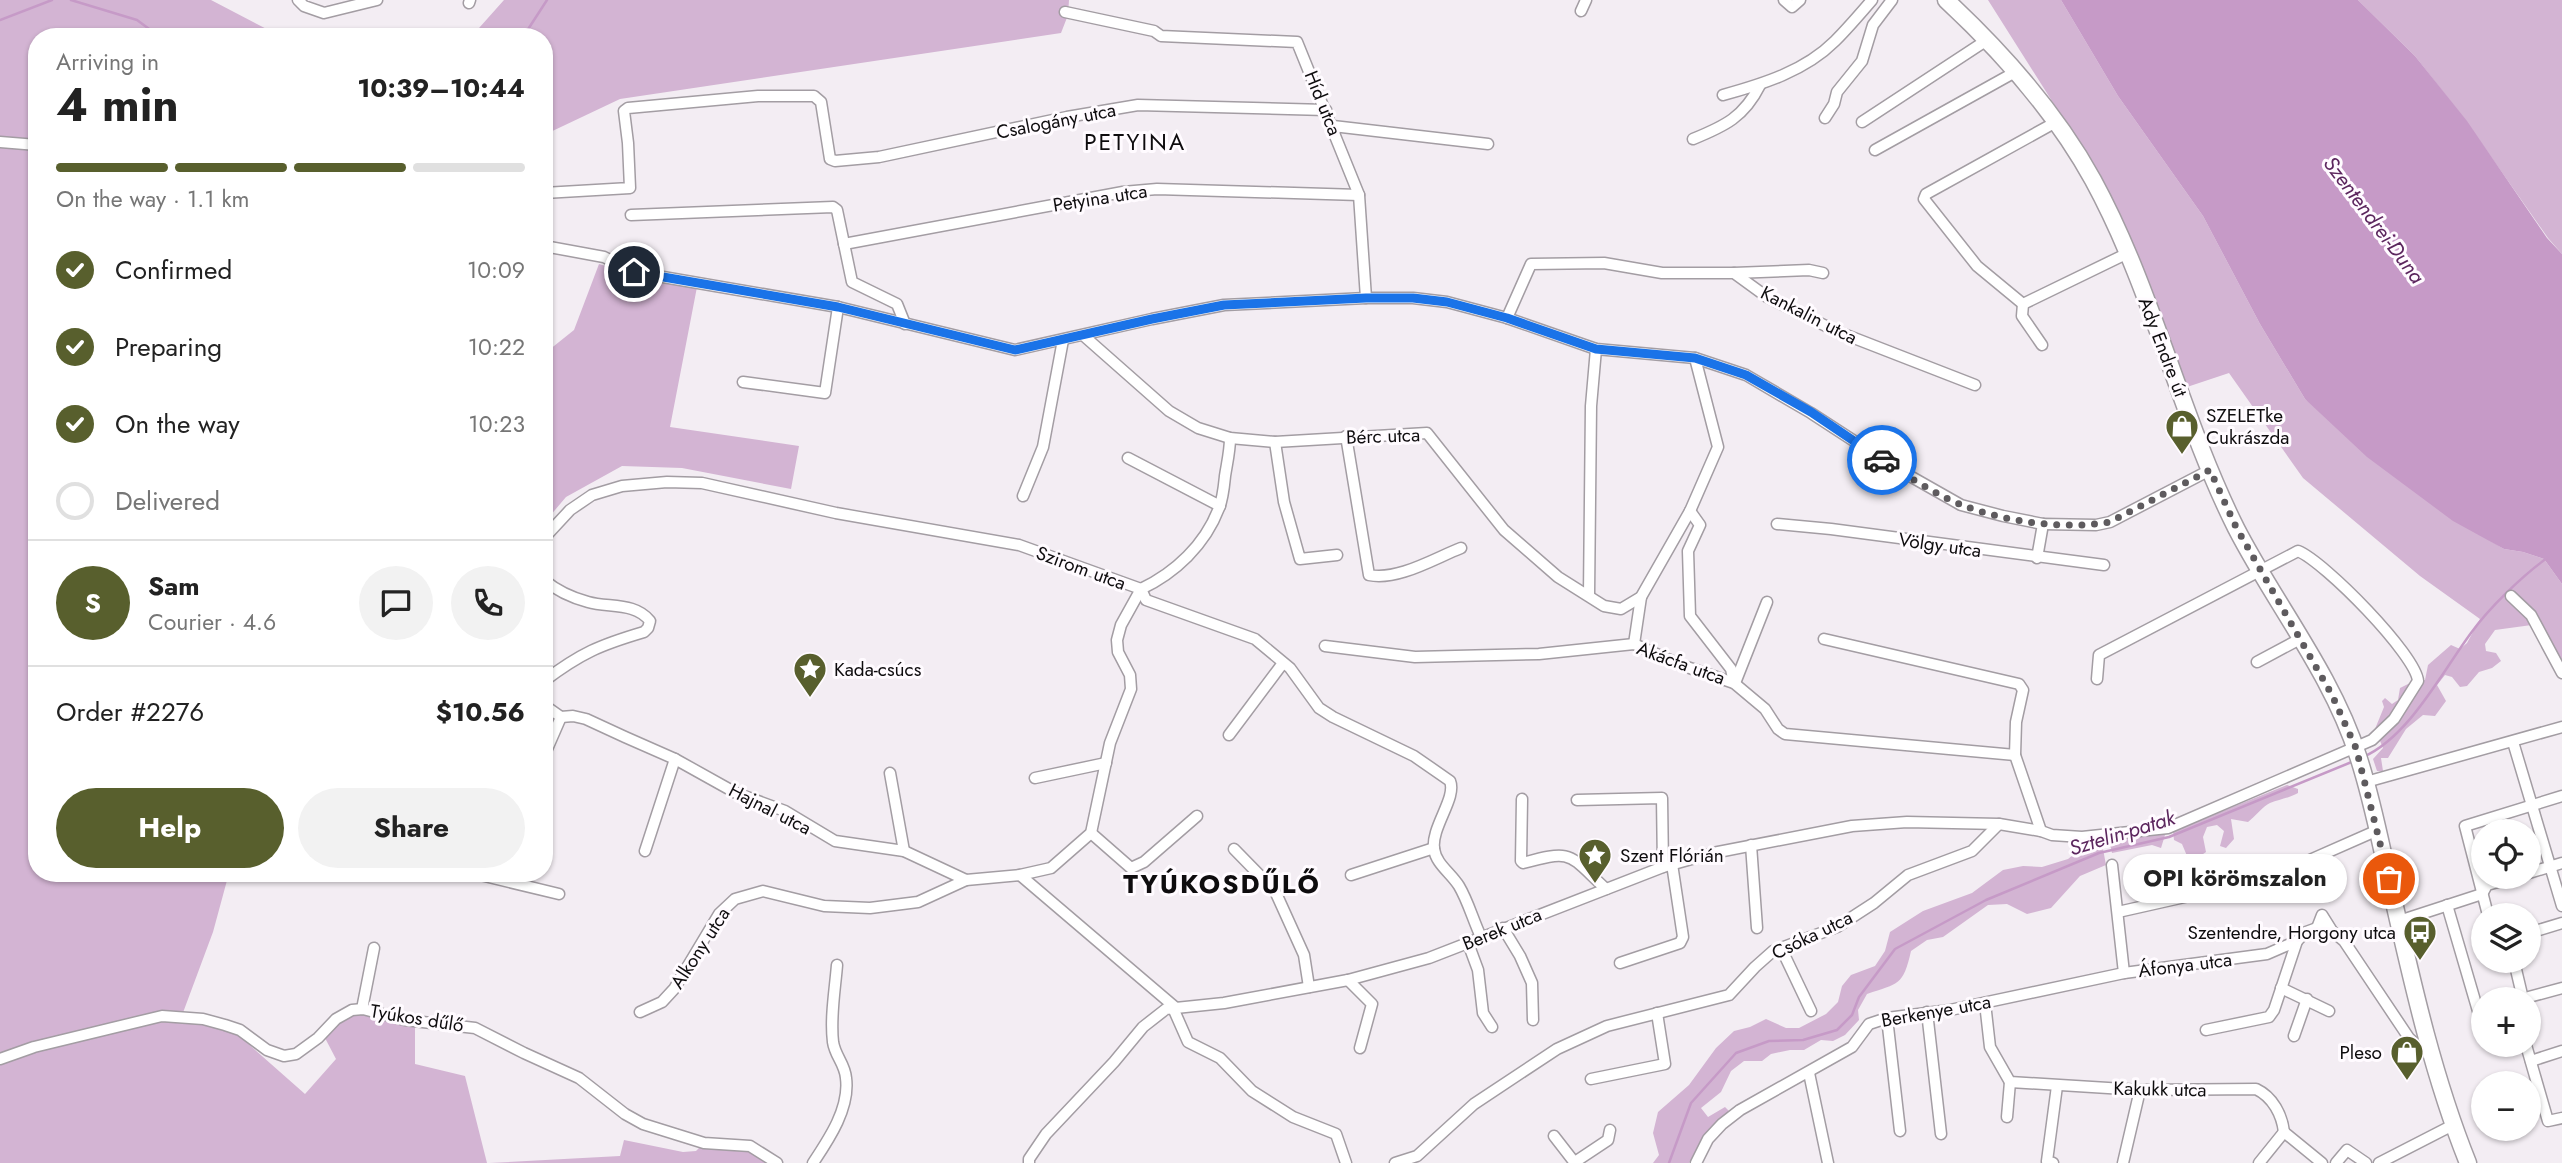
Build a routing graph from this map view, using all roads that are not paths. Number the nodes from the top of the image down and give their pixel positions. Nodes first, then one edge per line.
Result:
1 (298, 0) edge
2 (377, 0) edge
3 (1586, 0) edge
4 (1784, 0) edge
5 (1800, 0) edge
6 (1872, 0) edge
7 (1892, 0) edge
8 (1946, 0) edge
9 (1581, 11) dead end
10 (1065, 12) dead end
11 (1161, 36) junction
12 (1142, 37) dead end
13 (1987, 40) junction
14 (2017, 71) junction
15 (1760, 85) junction
16 (1723, 95) dead end
17 (1326, 110) junction
18 (1825, 118) dead end
19 (1862, 122) dead end
20 (2056, 122) junction
21 (1333, 125) junction
22 (1693, 139) dead end
23 (0, 142) edge
24 (28, 144) edge
25 (1488, 144) dead end
26 (1875, 150) dead end
27 (553, 192) edge
28 (1359, 195) junction
29 (631, 215) dead end
30 (844, 244) junction
31 (553, 248) edge
32 (2126, 254) junction
33 (1734, 273) junction
34 (1823, 273) dead end
35 (1366, 298) junction
36 (2023, 304) junction
37 (838, 307) junction
38 (1507, 318) junction
39 (905, 324) junction
40 (1084, 336) junction
41 (1063, 340) junction
42 (2042, 345) dead end
43 (1596, 349) junction
44 (1695, 358) junction
45 (743, 382) dead end
46 (1975, 385) dead end
47 (1346, 436) junction
48 (1230, 438) junction
49 (1275, 442) junction
50 (1128, 458) dead end
51 (2210, 470) junction
52 (1023, 496) dead end
53 (1220, 506) junction
54 (1690, 511) junction
55 (1777, 524) dead end
56 (2043, 524) junction
57 (553, 528) edge
58 (1461, 548) dead end
59 (1337, 555) dead end
60 (2037, 558) junction
61 (2104, 565) dead end
62 (2261, 573) junction
63 (553, 586) edge
64 (1141, 589) junction
65 (1588, 595) junction
66 (2511, 596) dead end
67 (1641, 597) junction
68 (1767, 602) dead end
69 (1824, 639) dead end
70 (2300, 639) junction
71 (1634, 644) junction
72 (1325, 646) dead end
73 (2257, 662) dead end
74 (1283, 663) junction
75 (2562, 673) edge
76 (553, 674) edge
77 (2097, 679) dead end
78 (1734, 683) junction
79 (553, 711) edge
80 (561, 717) junction
81 (2562, 727) edge
82 (553, 735) edge
83 (1229, 735) dead end
84 (2513, 742) junction
85 (2015, 755) junction
86 (2358, 755) junction
87 (675, 759) junction
88 (1106, 763) junction
89 (890, 773) dead end
90 (1035, 778) dead end
91 (2366, 782) junction
92 (2562, 796) edge
93 (1522, 799) dead end
94 (1577, 800) dead end
95 (2531, 806) junction
96 (1197, 816) dead end
97 (1999, 824) junction
98 (2378, 830) junction
99 (2041, 831) junction
100 (1091, 833) junction
101 (1751, 845) junction
102 (1434, 848) junction
103 (1234, 849) dead end
104 (645, 851) dead end
105 (904, 851) junction
106 (2562, 863) edge
107 (2112, 865) dead end
108 (1668, 866) junction
109 (2549, 866) junction
110 (2541, 869) edge
111 (1020, 874) junction
112 (1351, 874) dead end
113 (966, 880) junction
114 (514, 882) edge
115 (1606, 889) junction
116 (2485, 889) edge
117 (559, 894) dead end
118 (2482, 894) junction
119 (2485, 903) edge
120 (2447, 905) junction
121 (2562, 906) edge
122 (2119, 912) junction
123 (2399, 921) junction
124 (2562, 923) edge
125 (1503, 928) junction
126 (1757, 928) dead end
127 (2541, 929) edge
128 (1480, 937) junction
129 (2297, 941) junction
130 (1468, 943) junction
131 (374, 948) dead end
132 (1781, 948) junction
133 (1620, 963) dead end
134 (837, 965) dead end
135 (2124, 973) junction
136 (1348, 980) junction
137 (1309, 987) junction
138 (2471, 987) edge
139 (2281, 988) junction
140 (2562, 988) edge
141 (2541, 994) edge
142 (2307, 999) junction
143 (1985, 1003) junction
144 (1175, 1008) junction
145 (362, 1009) junction
146 (1811, 1011) dead end
147 (2329, 1011) dead end
148 (640, 1012) dead end
149 (1927, 1012) junction
150 (1657, 1013) junction
151 (1887, 1018) junction
152 (1534, 1020) dead end
153 (1492, 1027) dead end
154 (2206, 1030) dead end
155 (2294, 1036) dead end
156 (1360, 1048) dead end
157 (2562, 1051) edge
158 (2430, 1052) junction
159 (2530, 1057) edge
160 (0, 1059) edge
161 (2531, 1061) junction
162 (1809, 1073) junction
163 (1591, 1079) dead end
164 (2010, 1082) junction
165 (2057, 1086) junction
166 (2140, 1090) junction
167 (2007, 1117) dead end
168 (2562, 1118) edge
169 (2454, 1125) junction
170 (1610, 1129) dead end
171 (1900, 1131) dead end
172 (2284, 1132) junction
173 (1941, 1134) dead end
174 (1554, 1136) dead end
175 (2047, 1162) edge
176 (777, 1163) edge
177 (813, 1163) edge
178 (1029, 1163) edge
179 (1346, 1163) edge
180 (1395, 1163) edge
181 (1575, 1163) edge
182 (1696, 1163) edge
183 (1828, 1163) edge
184 (2123, 1163) edge
185 (2259, 1163) edge
186 (2322, 1163) edge
187 (2336, 1163) edge
188 (2366, 1163) edge
189 (2379, 1163) edge
190 (2468, 1163) edge

1 - 2 street
3 - 9 street
4 - 5 street
6 - 15 street
7 - 18 street
8 - 13 main road, Ady Endre út
10 - 11 street, Híd utca
11 - 12 street, Híd utca
11 - 17 street, Híd utca
13 - 14 main road, Ady Endre út
13 - 19 street
14 - 20 main road, Ady Endre út
14 - 26 street
15 - 16 street
15 - 22 street
17 - 21 street, Híd utca
17 - 27 street, Csalogány utca
20 - 32 main road, Ady Endre út
20 - 36 street
21 - 25 street
21 - 28 street, Híd utca
23 - 24 street
28 - 30 street, Petyina utca
28 - 35 street, Híd utca
29 - 30 street
30 - 39 street
31 - 37 street
32 - 36 street
32 - 51 main road, Ady Endre út
33 - 34 street
33 - 38 street
33 - 46 street, Kankalin utca
35 - 38 street
35 - 40 street
36 - 42 street
37 - 39 street
37 - 45 street
38 - 43 street
39 - 41 street
40 - 41 street
40 - 48 street, Bérc utca
41 - 52 street
43 - 44 street
43 - 65 street
44 - 54 street
44 - 56 street
47 - 49 street, Bérc utca
47 - 58 street
47 - 65 street, Bérc utca
48 - 49 street, Bérc utca
48 - 53 street
49 - 59 street
50 - 53 street
51 - 56 street
51 - 62 main road, Ady Endre út
53 - 64 street
54 - 67 street
54 - 78 street
55 - 60 street, Völgy utca
56 - 60 street
57 - 64 street, Szirom utca
60 - 61 street, Völgy utca
62 - 70 main road, Ady Endre út
62 - 77 street
62 - 86 street, Berek utca
63 - 76 street
64 - 74 street, Szirom utca
64 - 88 street
65 - 67 street, Bérc utca
66 - 75 street
67 - 71 street
68 - 78 street
69 - 85 street
70 - 73 street
70 - 86 main road, Ady Endre út
71 - 72 street, Akácfa utca
71 - 78 street, Akácfa utca
74 - 83 street
74 - 102 street, Szirom utca
78 - 85 street, Akácfa utca
79 - 80 street
80 - 82 street
80 - 87 street, Hajnal utca
81 - 84 street
84 - 91 street
84 - 95 street
85 - 99 street
86 - 91 main road, Ady Endre út
86 - 99 street, Berek utca
87 - 104 street
87 - 105 street, Hajnal utca
88 - 90 street
88 - 100 street
89 - 105 street
91 - 98 main road, Ady Endre út
92 - 95 street
93 - 115 street
94 - 108 street
95 - 109 street
95 - 118 street
96 - 100 street
97 - 99 street, Berek utca
97 - 101 street, Berek utca
97 - 132 street, Csóka utca
98 - 122 street
98 - 123 main road, Ady Endre út
100 - 111 street
101 - 108 street, Berek utca
101 - 126 street
102 - 112 street
102 - 128 street
103 - 137 street
105 - 113 street, Hajnal utca
106 - 109 street
107 - 122 street
108 - 115 street, Berek utca
108 - 133 street
109 - 110 street
109 - 121 street
111 - 113 street
111 - 144 street
113 - 148 street, Alkony utca
114 - 117 street
115 - 125 street, Berek utca
116 - 118 street
118 - 119 street
118 - 120 street
120 - 123 street
120 - 138 street
122 - 135 street
123 - 158 main road, Ady Endre út
124 - 127 street
125 - 128 street, Berek utca
125 - 152 street
128 - 130 street, Berek utca
129 - 135 street, Áfonya utca
129 - 139 street
129 - 158 street, Áfonya utca
130 - 136 street, Berek utca
130 - 153 street
131 - 145 street
132 - 146 street
132 - 150 street, Csóka utca
134 - 177 street
135 - 143 street, Berkenye utca
136 - 137 street, Berek utca
136 - 156 street
137 - 144 street, Berek utca
139 - 142 street
139 - 154 street
140 - 141 street
142 - 147 street
142 - 155 street
143 - 149 street, Berkenye utca
143 - 164 street
144 - 178 street, Berek utca
144 - 179 street
145 - 160 street, Tyúkos dűlő
145 - 176 street, Tyúkos dűlő
149 - 151 street, Berkenye utca
149 - 173 street
150 - 163 street
150 - 180 street, Csóka utca
151 - 162 street, Berkenye utca
151 - 171 street
157 - 161 street
158 - 169 main road, Ady Endre út
159 - 161 street
161 - 168 street
162 - 182 street, Berkenye utca
162 - 183 street
164 - 165 street, Kakukk utca
164 - 167 street
165 - 166 street, Kakukk utca
165 - 175 street
166 - 172 street, Kakukk utca
166 - 184 street
169 - 189 street
169 - 190 main road, Ady Endre út
170 - 181 street
172 - 185 street
172 - 186 street
174 - 181 street
187 - 188 street

